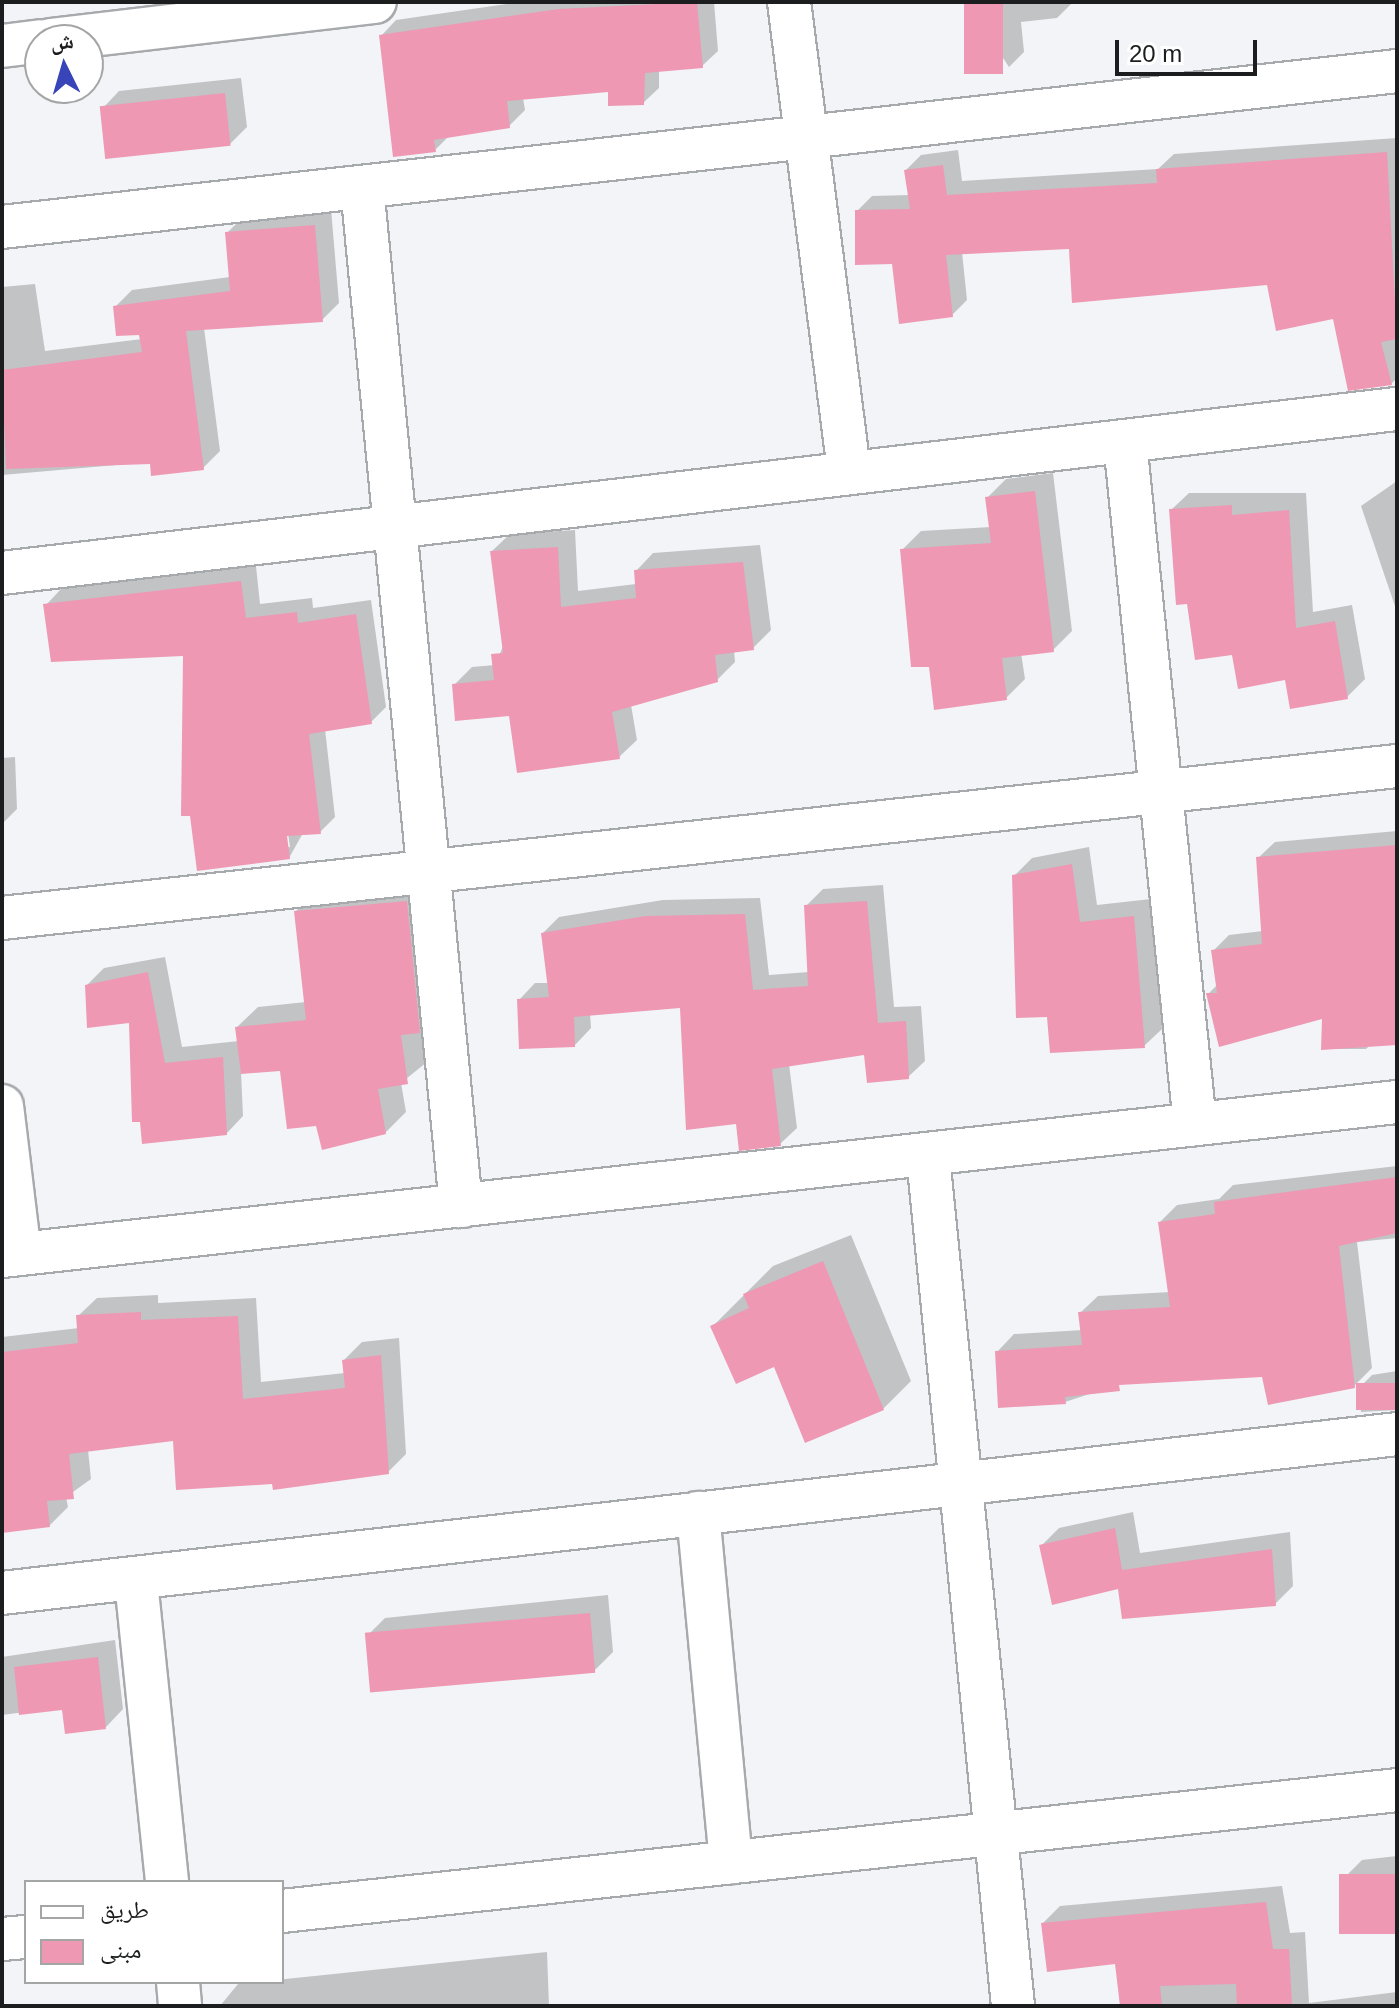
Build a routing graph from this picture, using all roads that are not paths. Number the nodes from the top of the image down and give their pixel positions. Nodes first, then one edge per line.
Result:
1 (375, 2) edge
2 (789, 2) edge
3 (104, 34) edge
4 (24, 43) edge
5 (2, 46) edge
6 (1397, 71) edge
7 (807, 141) junction
8 (362, 187) junction
9 (2, 227) edge
10 (1397, 409) edge
11 (1125, 442) junction
12 (849, 471) junction
13 (396, 524) junction
14 (2, 573) edge
15 (1397, 766) edge
16 (1159, 791) junction
17 (431, 871) junction
18 (2, 918) edge
19 (1397, 1102) edge
20 (2, 1106) edge
21 (1195, 1124) junction
22 (928, 1157) junction
23 (461, 1206) junction
24 (11, 1255) edge
25 (1397, 1434) edge
26 (962, 1483) junction
27 (698, 1513) junction
28 (136, 1581) junction
29 (2, 1593) edge
30 (1397, 1790) edge
31 (995, 1837) junction
32 (731, 1862) junction
33 (167, 1880) edge
34 (284, 1911) edge
35 (24, 1937) edge
36 (2, 1939) edge
37 (178, 1984) edge
38 (180, 2006) edge
39 (1013, 2006) edge

1 - 3 street
2 - 7 street
4 - 5 street
6 - 7 street
7 - 8 street
7 - 12 street
8 - 9 street
8 - 13 street
10 - 11 street
11 - 12 street
11 - 16 street
12 - 13 street
13 - 14 street
13 - 17 street
15 - 16 street
16 - 17 street
16 - 21 street
17 - 18 street
17 - 23 street
19 - 21 street
20 - 24 street
21 - 22 street
22 - 23 street
22 - 26 street
23 - 24 street
25 - 26 street
26 - 27 street
26 - 31 street
27 - 28 street
27 - 32 street
28 - 29 street
28 - 33 street
30 - 31 street
31 - 32 street
31 - 39 street
32 - 34 street
35 - 36 street
37 - 38 street

